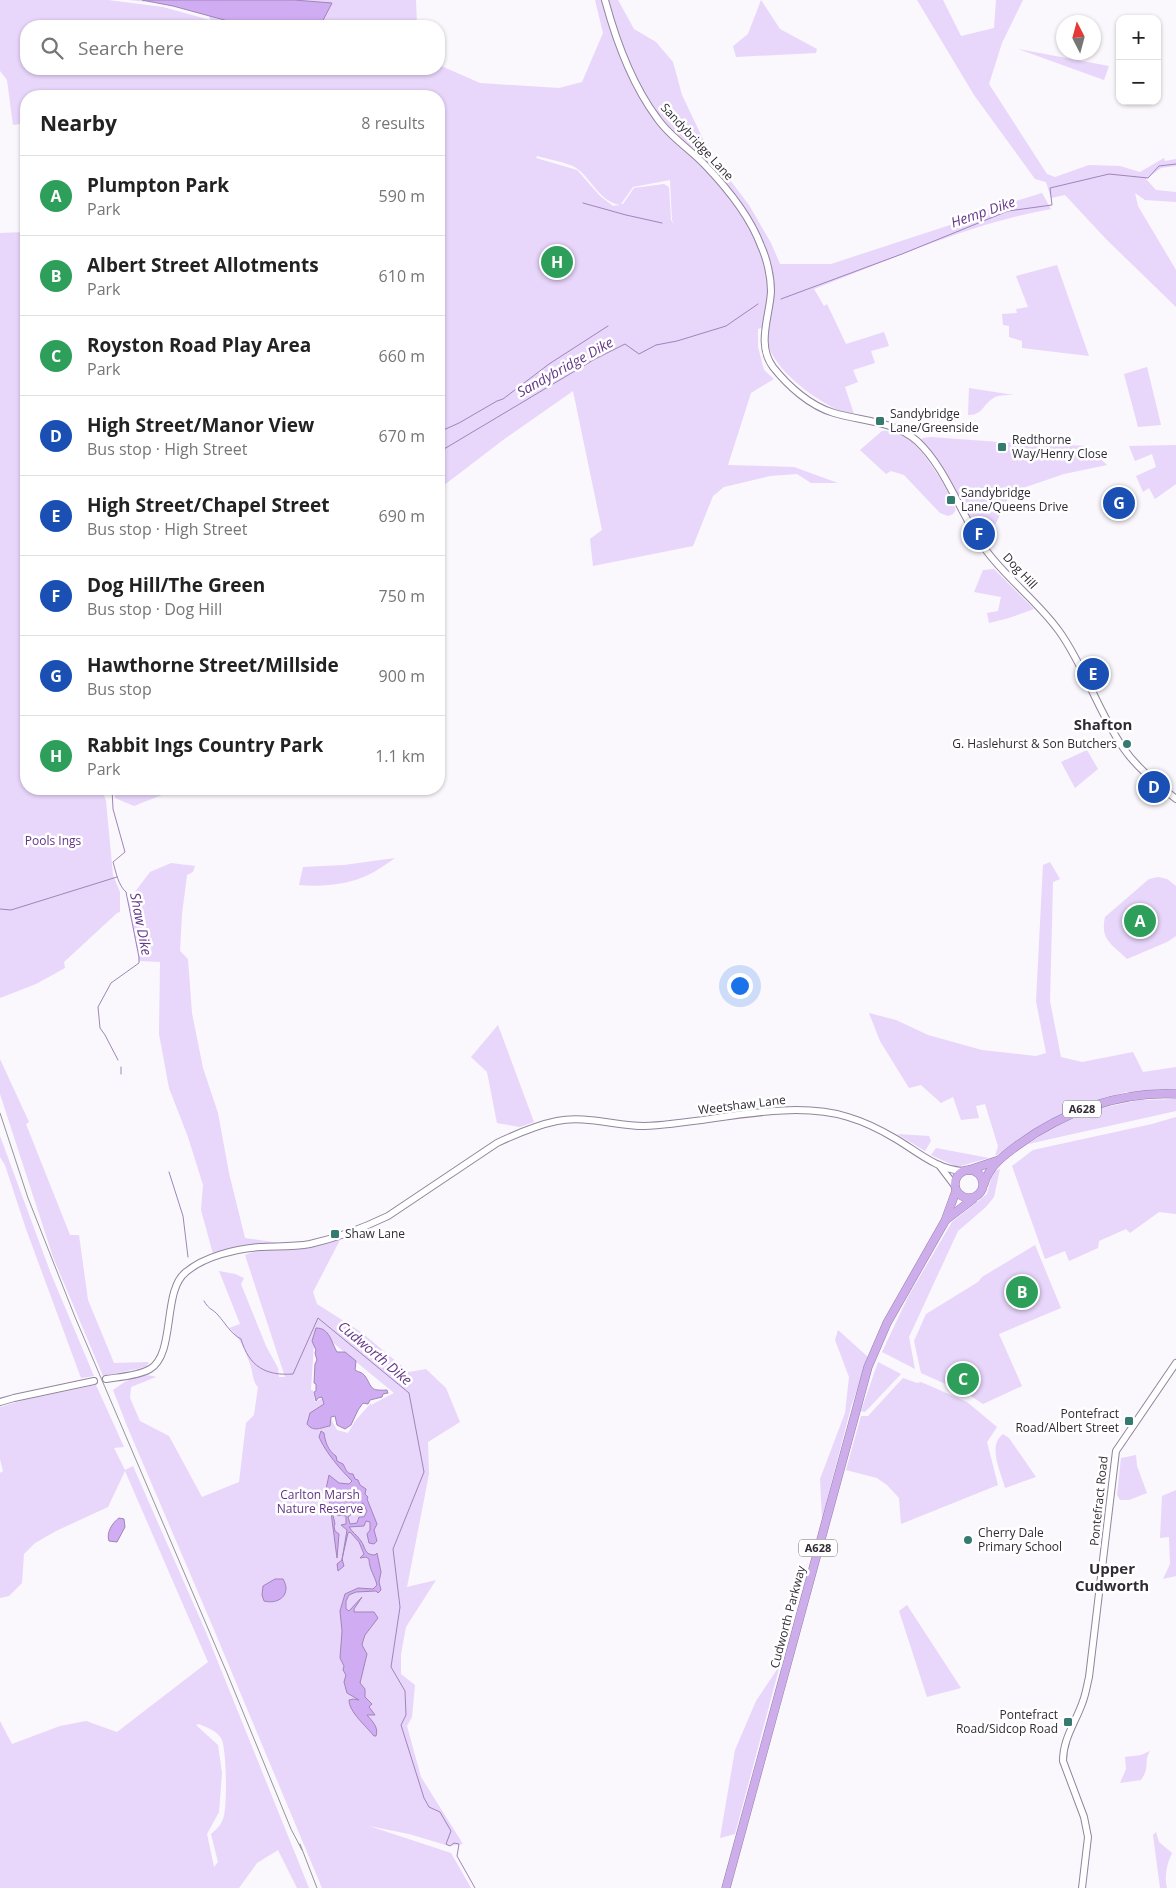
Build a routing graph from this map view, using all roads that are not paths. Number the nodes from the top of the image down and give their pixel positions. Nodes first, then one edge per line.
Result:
1 (605, 0) edge
2 (918, 442) joint
3 (1176, 799) edge
4 (1176, 1094) edge
5 (1000, 1159) junction
6 (939, 1165) junction
7 (966, 1170) junction
8 (984, 1184) junction
9 (955, 1188) junction
10 (977, 1197) junction
11 (945, 1221) junction
12 (1176, 1363) edge
13 (106, 1379) dead end
14 (94, 1381) dead end
15 (0, 1402) edge
16 (726, 1888) edge
17 (1082, 1888) edge

1 - 2 street, Sandybridge Lane
2 - 3 street, Dog Hill
4 - 5 highway, Cudworth Parkway / A628
5 - 7 highway, Cudworth Parkway / A628
5 - 8 highway, Cudworth Parkway / A628
6 - 7 street, Weetshaw Lane
6 - 9 street, Weetshaw Lane
6 - 13 street, Weetshaw Lane
7 - 8 highway
7 - 9 highway, Cudworth Parkway / A628
8 - 10 highway, Cudworth Parkway / A628
9 - 10 highway
9 - 11 highway, Cudworth Parkway / A628
10 - 11 highway, Cudworth Parkway / A628
11 - 16 highway, Cudworth Parkway / A628
12 - 17 street, Pontefract Road
14 - 15 street

